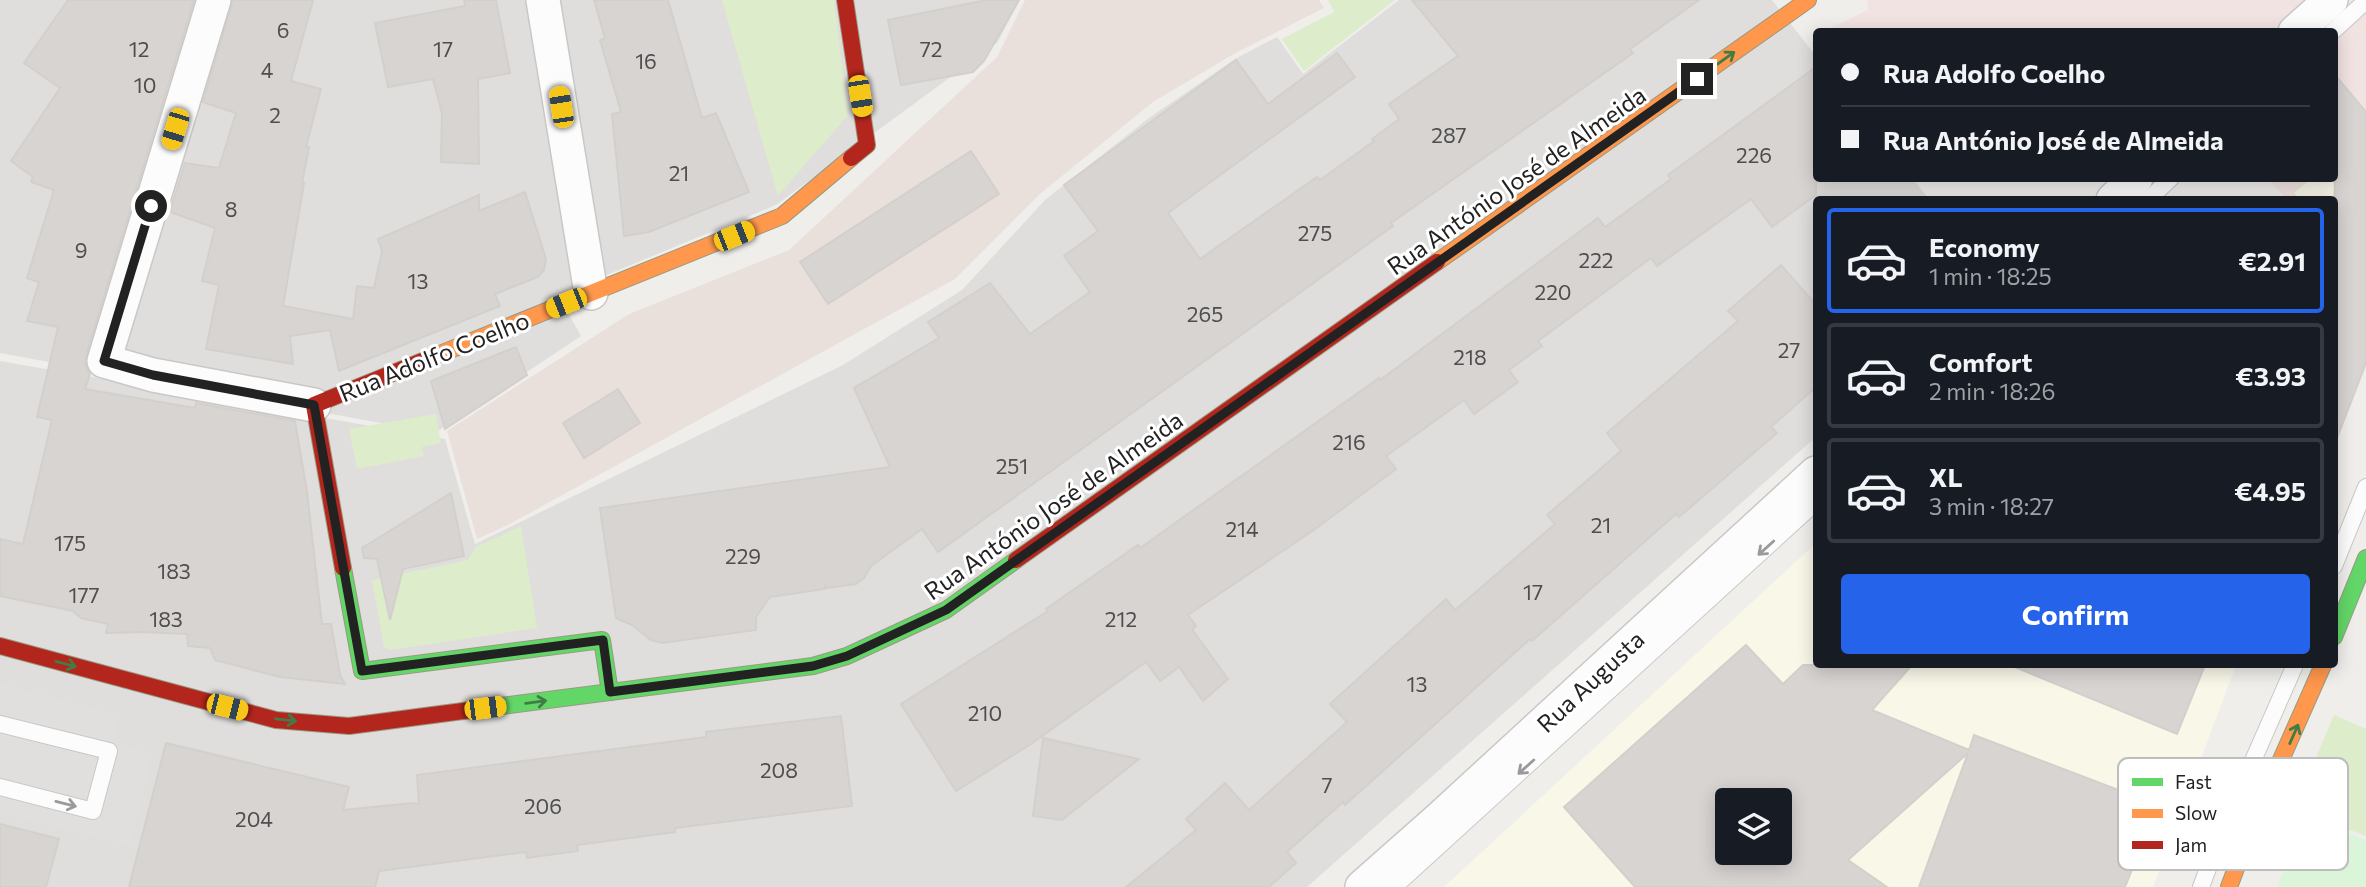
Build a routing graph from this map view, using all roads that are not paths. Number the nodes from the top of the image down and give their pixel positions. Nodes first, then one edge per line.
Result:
1 (214, 0) edge
2 (544, 0) edge
3 (845, 0) edge
4 (1808, 0) edge
5 (2331, 0) edge
6 (2366, 1) edge
7 (2300, 28) edge
8 (2336, 28) edge
9 (2132, 182) edge
10 (2167, 182) edge
11 (2117, 196) edge
12 (2152, 196) edge
13 (591, 293) junction
14 (314, 405) junction
15 (1813, 476) edge
16 (2366, 487) edge
17 (1813, 505) edge
18 (2338, 556) edge
19 (2366, 558) edge
20 (2338, 627) edge
21 (0, 646) edge
22 (2294, 668) edge
23 (2322, 668) edge
24 (610, 692) junction
25 (0, 724) edge
26 (2254, 758) edge
27 (2282, 758) edge
28 (0, 787) edge
29 (2207, 870) edge
30 (2235, 870) edge
31 (1362, 887) edge
32 (1394, 887) edge
33 (2201, 887) edge
34 (2229, 887) edge

1 - 14 street, Rua Adolfo Coelho
2 - 13 street
3 - 13 street, Rua Adolfo Coelho
24 -> 4 street, Rua António José de Almeida
5 - 7 street
6 - 8 lane
9 - 11 street
10 - 12 lane
13 - 14 street, Rua Adolfo Coelho
14 - 24 street, Rua Adolfo Coelho
15 - 31 street, Rua Augusta
16 - 18 lane
17 -> 32 lane
19 - 20 street
21 -> 24 street, Rua António José de Almeida
22 - 26 lane
27 -> 23 street
28 -> 25 lane
29 - 33 lane
34 -> 30 street

